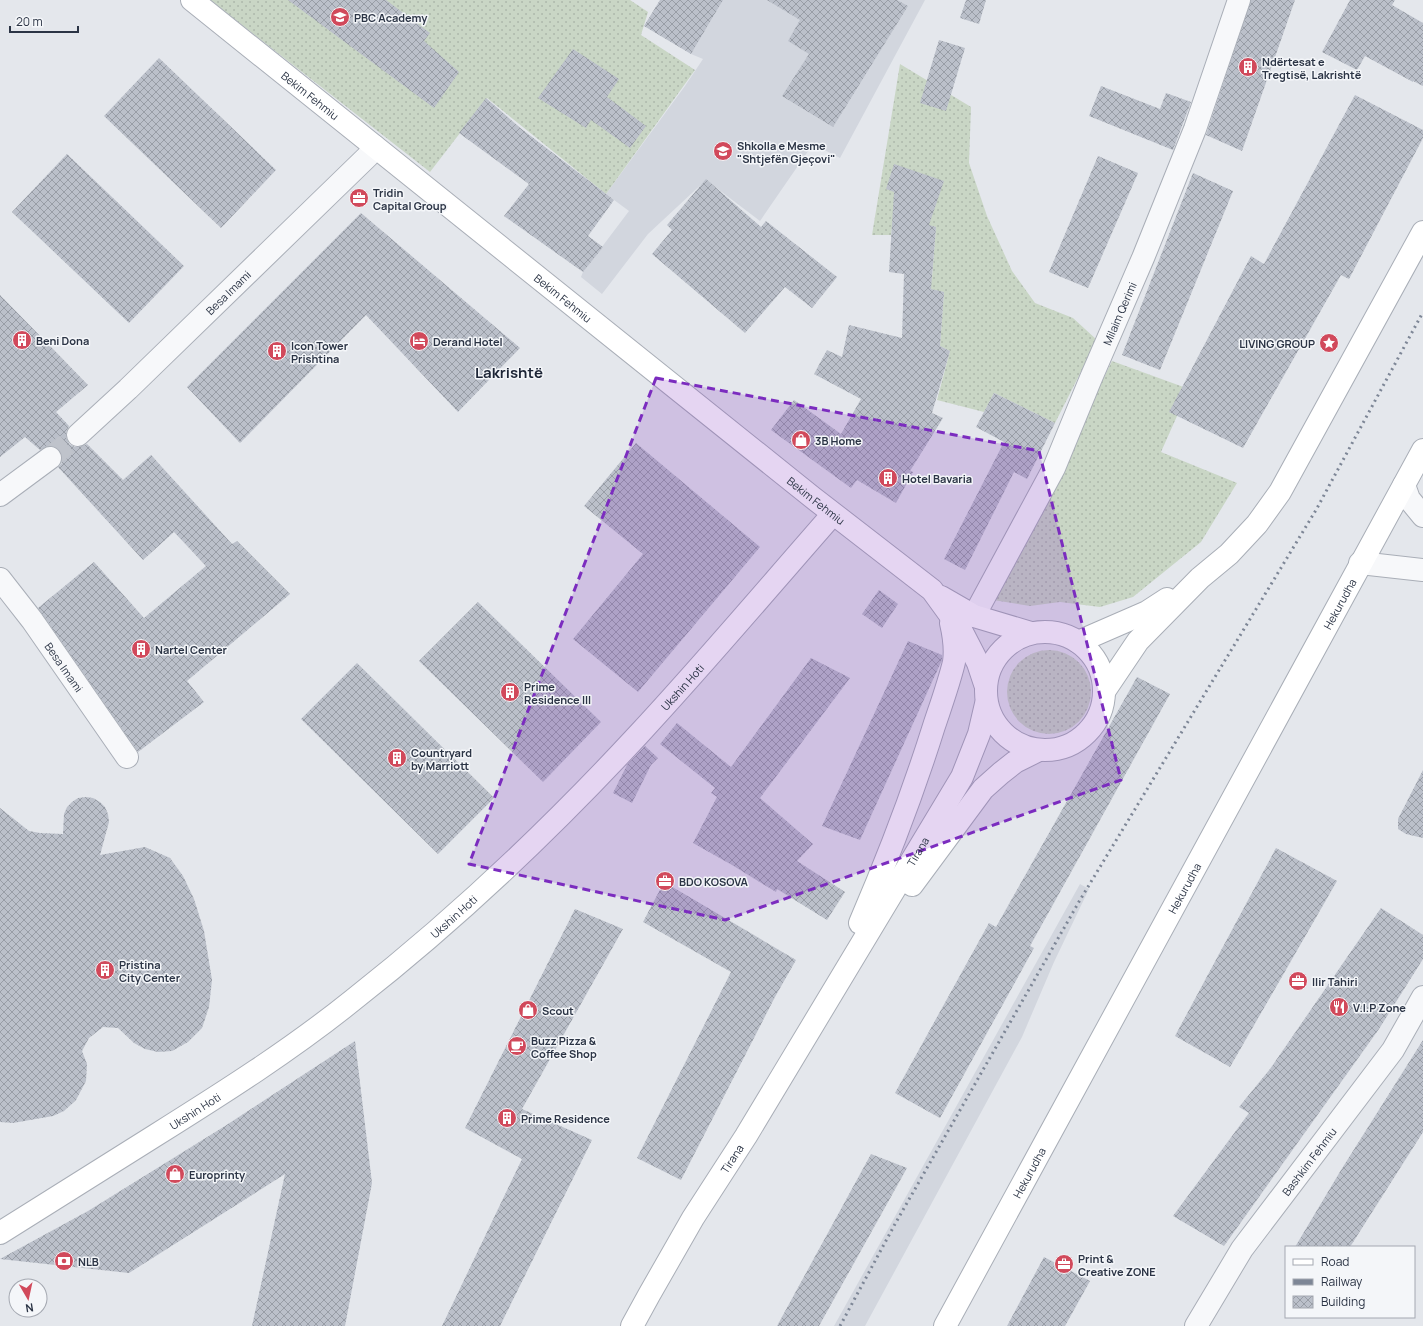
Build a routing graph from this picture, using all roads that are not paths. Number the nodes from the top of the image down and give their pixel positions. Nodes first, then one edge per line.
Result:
1 (192, 0) edge
2 (1239, 0) edge
3 (374, 146) junction
4 (1423, 232) edge
5 (78, 435) tunnel mouth
6 (1423, 450) edge
7 (50, 458) tunnel mouth
8 (1404, 485) junction
9 (0, 494) edge
10 (833, 514) junction
11 (1423, 516) edge
12 (1360, 564) junction
13 (1423, 570) edge
14 (1200, 578) junction
15 (0, 579) edge
16 (936, 595) junction
17 (974, 616) junction
18 (1030, 633) junction
19 (1078, 642) junction
20 (1105, 690) junction
21 (986, 694) junction
22 (1037, 751) junction
23 (127, 757) dead end
24 (832, 991) junction
25 (1423, 997) edge
26 (0, 1233) edge
27 (632, 1326) edge
28 (945, 1326) edge
29 (1196, 1326) edge

1 - 3 main road, Bekim Fehmiu
2 - 17 street, Milaim Qerimi
3 - 5 street, Besa Imami
3 - 10 main road, Bekim Fehmiu
4 - 14 main road
6 - 8 main road, Hekurudha
7 - 9 street
8 - 11 street
8 - 12 main road, Hekurudha
10 - 16 main road, Bekim Fehmiu
10 - 26 main road, Ukshin Hoti
12 - 13 street
12 - 28 main road, Hekurudha
14 - 19 main road
14 - 20 main road
15 - 23 street, Besa Imami
16 - 17 main road, Bekim Fehmiu
16 - 21 main road, Bekim Fehmiu
16 - 24 main road
17 - 18 main road, Bekim Fehmiu
18 - 19 main road
18 - 21 main road
19 - 20 main road
20 - 22 main road
21 - 22 main road
21 - 24 main road, Tirana
22 - 24 main road, Tirana
24 - 27 main road, Tirana
25 - 29 street, Bashkim Fehmiu

